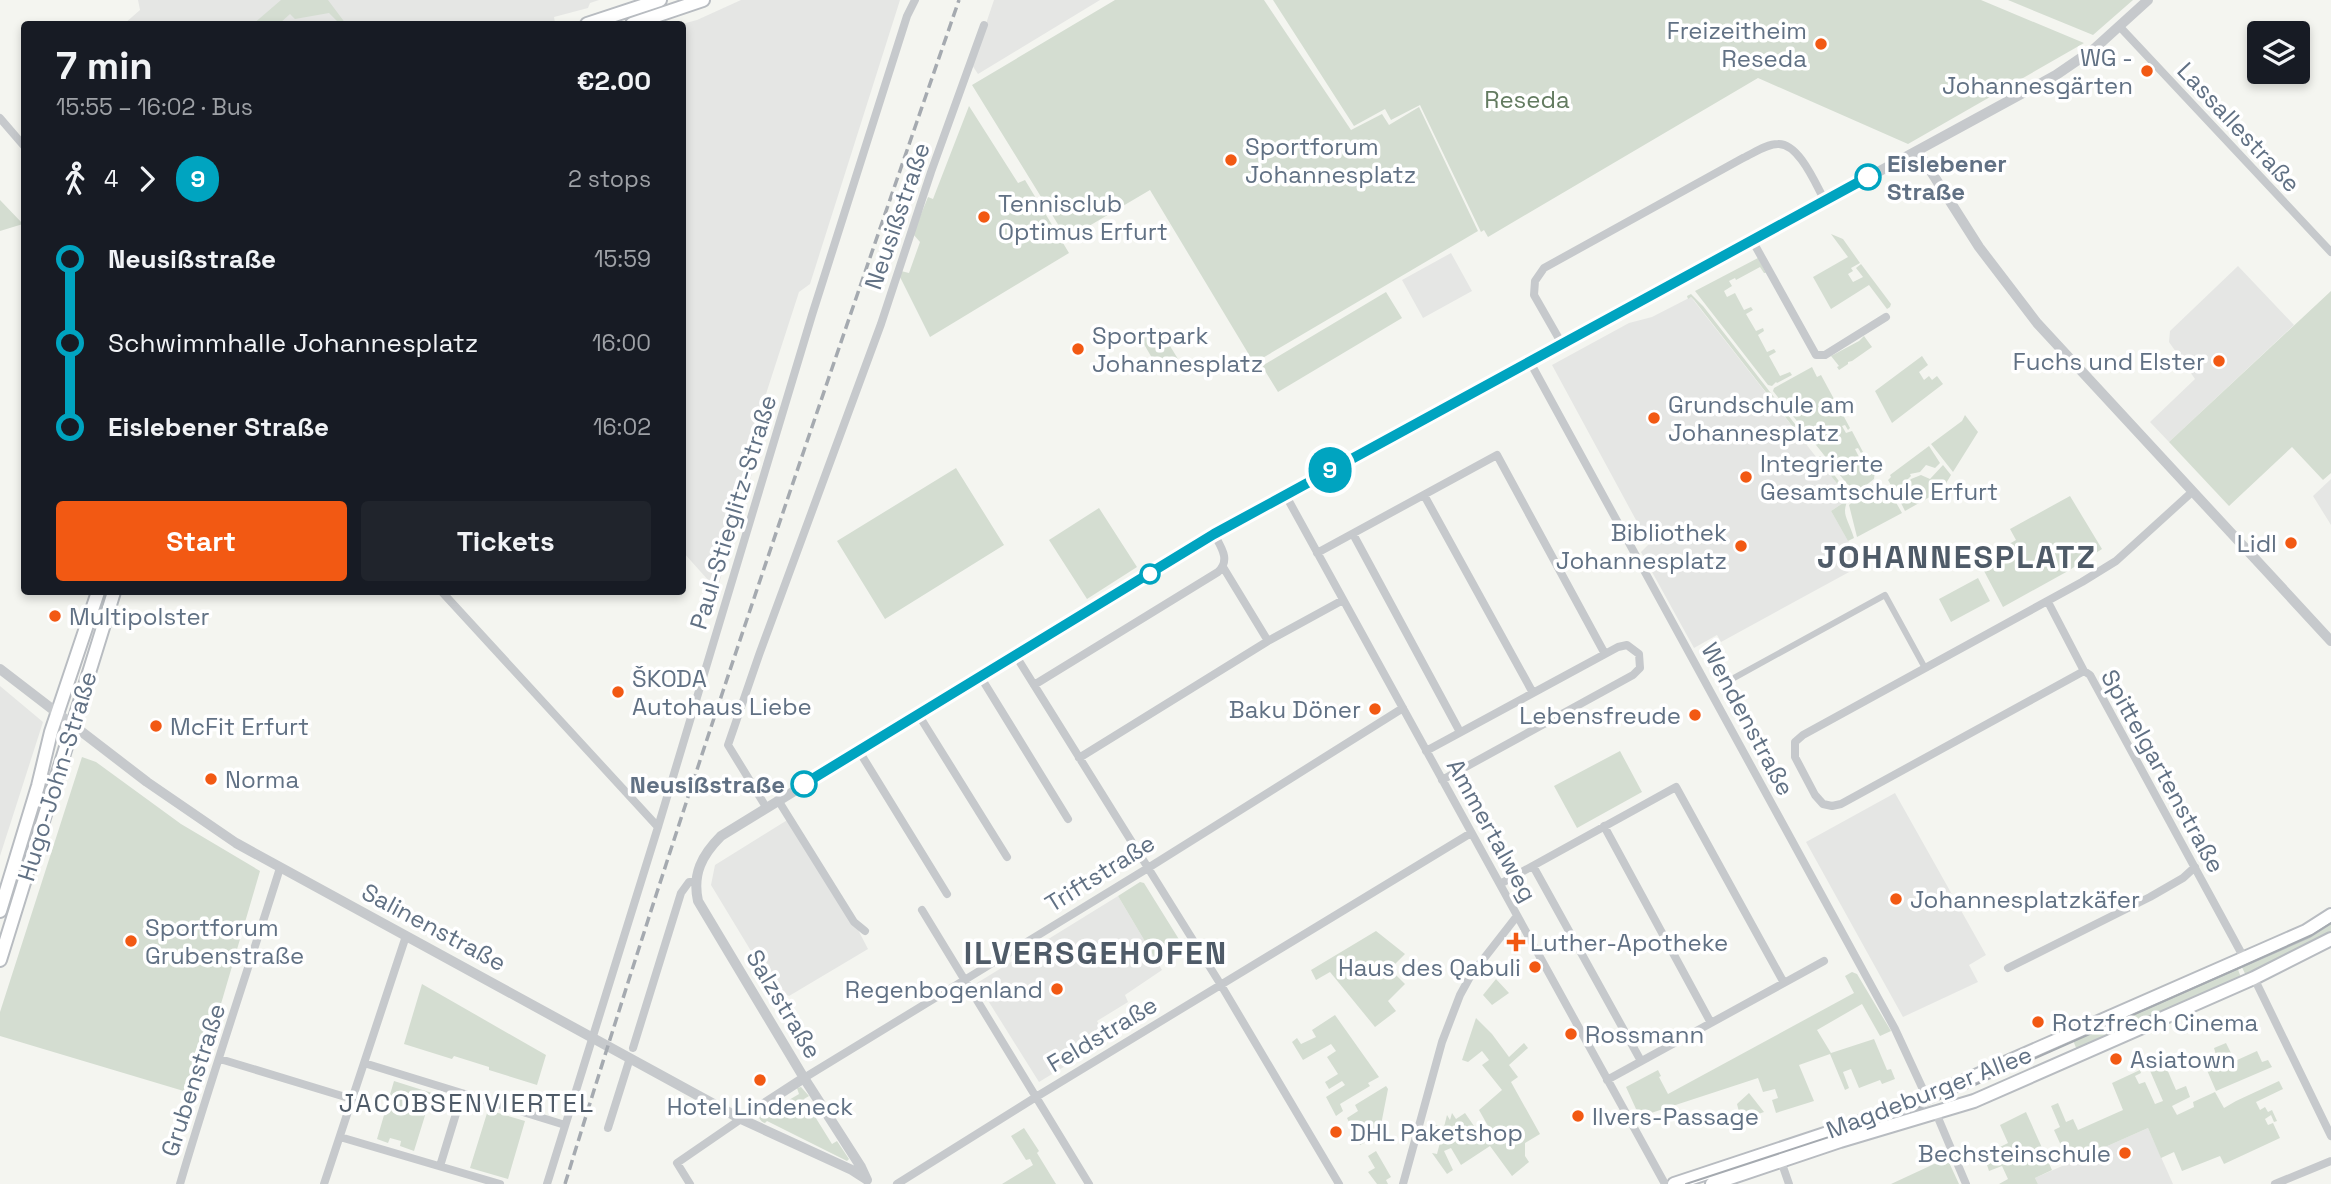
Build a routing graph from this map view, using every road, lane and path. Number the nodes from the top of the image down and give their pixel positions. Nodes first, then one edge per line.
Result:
1 (660, 0) edge
2 (703, 0) edge
3 (915, 0) edge
4 (2148, 0) edge
5 (596, 21) edge
6 (641, 21) edge
7 (984, 25) dead end
8 (2120, 27) junction
9 (0, 118) edge
10 (21, 142) edge
11 (1918, 151) junction
12 (1825, 201) junction
13 (1752, 240) junction
14 (2331, 252) edge
15 (1886, 317) dead end
16 (1562, 344) junction
17 (1530, 362) junction
18 (2192, 492) junction
19 (1285, 494) junction
20 (1423, 495) junction
21 (1214, 534) junction
22 (1353, 534) junction
23 (1317, 553) junction
24 (1223, 567) junction
25 (97, 595) edge
26 (113, 595) edge
27 (445, 595) edge
28 (1343, 600) junction
29 (2048, 602) junction
30 (1268, 641) junction
31 (2331, 641) edge
32 (1605, 654) junction
33 (1016, 656) junction
34 (1925, 668) junction
35 (0, 670) edge
36 (2084, 671) junction
37 (980, 676) junction
38 (1723, 684) dead end
39 (1034, 685) junction
40 (1533, 693) junction
41 (1403, 708) junction
42 (58, 714) junction
43 (918, 714) junction
44 (74, 726) junction
45 (1460, 732) junction
46 (859, 751) junction
47 (1426, 751) junction
48 (1079, 758) junction
49 (1442, 780) junction
50 (778, 800) junction
51 (766, 807) junction
52 (1068, 819) dead end
53 (1604, 826) junction
54 (658, 827) junction
55 (1471, 833) junction
56 (1007, 857) dead end
57 (1533, 866) junction
58 (2195, 867) junction
59 (280, 868) junction
60 (1148, 868) junction
61 (696, 882) junction
62 (1500, 884) junction
63 (3, 893) edge
64 (947, 894) dead end
65 (19, 899) junction
66 (922, 910) dead end
67 (0, 911) edge
68 (1517, 915) junction
69 (2331, 915) edge
70 (865, 931) dead end
71 (406, 936) junction
72 (2331, 939) edge
73 (2245, 958) junction
74 (0, 960) edge
75 (1824, 961) dead end
76 (2008, 968) dead end
77 (2254, 978) junction
78 (964, 980) junction
79 (1784, 983) junction
80 (1221, 985) junction
81 (1711, 1023) junction
82 (592, 1037) junction
83 (631, 1053) junction
84 (220, 1059) junction
85 (1641, 1061) junction
86 (364, 1063) junction
87 (804, 1078) junction
88 (1608, 1080) junction
89 (462, 1094) junction
90 (1036, 1097) junction
91 (1927, 1098) junction
92 (352, 1099) junction
93 (1936, 1113) junction
94 (741, 1119) junction
95 (565, 1125) junction
96 (608, 1128) dead end
97 (2331, 1136) edge
98 (340, 1138) junction
99 (1781, 1161) junction
100 (2331, 1161) edge
101 (440, 1166) junction
102 (868, 1182) edge
103 (180, 1184) edge
104 (324, 1184) edge
105 (500, 1184) edge
106 (547, 1184) edge
107 (690, 1184) edge
108 (897, 1184) edge
109 (1089, 1184) edge
110 (1339, 1184) edge
111 (1403, 1184) edge
112 (1665, 1184) edge
113 (1674, 1184) edge
114 (1712, 1184) edge
115 (1790, 1184) edge
116 (1966, 1184) edge
117 (2275, 1184) edge

1 - 5 main road
2 - 6 main road
3 - 54 street, Paul-Stieglitz-Straße
4 - 8 street
7 - 51 street, Neusißstraße
8 - 11 street
8 - 14 street, Lassallestraße
9 - 10 street
11 - 12 street
11 - 18 street
12 - 13 street
12 - 16 street
13 - 15 street
13 - 16 street
16 - 17 street
17 - 19 street
17 - 91 street, Wendenstraße
18 - 29 street
18 - 31 street
19 - 21 street
19 - 23 street, Ammertalweg
20 - 22 street
20 - 32 street
20 - 40 street
21 - 24 street
21 - 33 street
22 - 23 street
22 - 45 street
23 - 28 street, Ammertalweg
24 - 30 street
24 - 39 street
25 - 42 main road, Hugo-John-Straße
26 - 44 main road, Hugo-John-Straße
27 - 54 street
28 - 30 street
28 - 41 street, Ammertalweg
29 - 34 street
29 - 36 street, Spittelgartenstraße
30 - 48 street
32 - 40 street
32 - 49 street
33 - 37 street
33 - 39 street
34 - 36 street
34 - 38 street, Wendenstraße
35 - 42 street, Salinenstraße
36 - 58 street, Spittelgartenstraße
37 - 43 street
37 - 52 street
39 - 48 street
40 - 45 street
41 - 47 street, Ammertalweg
41 - 60 street, Triftstraße
42 - 44 street, Salinenstraße
42 - 63 main road, Hugo-John-Straße
43 - 46 street
43 - 56 street
44 - 59 street, Salinenstraße
44 - 65 main road, Hugo-John-Straße
45 - 47 street
46 - 50 street
46 - 64 street
47 - 49 street, Ammertalweg
48 - 60 street
49 - 55 street, Ammertalweg
50 - 51 street
50 - 70 street
51 - 61 street
53 - 57 street
53 - 79 street
53 - 81 street
54 - 82 street, Paul-Stieglitz-Straße
55 - 62 street, Ammertalweg
55 - 80 street, Feldstraße
57 - 62 street
57 - 85 street
58 - 73 street, Spittelgartenstraße
58 - 76 street
59 - 71 street, Salinenstraße
59 - 84 street, Grubenstraße
60 - 78 street, Triftstraße
60 - 80 street
61 - 83 street
61 - 87 street, Salzstraße
62 - 68 street, Ammertalweg
63 - 65 street
63 - 67 main road, Hugo-John-Straße
65 - 74 main road, Hugo-John-Straße
66 - 78 street
68 - 88 street, Ammertalweg
68 - 111 street
69 - 73 main road, Magdeburger Allee
71 - 82 street, Salinenstraße
71 - 86 street
72 - 77 main road, Magdeburger Allee
73 - 91 main road, Magdeburger Allee
75 - 79 street
77 - 93 main road, Magdeburger Allee
77 - 97 street
78 - 87 street, Triftstraße
78 - 90 street
79 - 81 street
80 - 90 street, Feldstraße
80 - 110 street
81 - 85 street
82 - 83 street, Salinenstraße
82 - 95 street, Paul-Stieglitz-Straße
83 - 94 street, Salinenstraße
83 - 96 street
84 - 92 street
84 - 103 street, Grubenstraße
85 - 88 street
86 - 89 street
86 - 92 street
87 - 94 street, Triftstraße
87 - 102 street, Salzstraße
88 - 112 street, Ammertalweg
89 - 95 street
89 - 101 street
90 - 108 street, Feldstraße
90 - 109 street
91 - 113 main road, Magdeburger Allee
92 - 98 street
93 - 99 main road, Magdeburger Allee
93 - 116 street
94 - 102 street, Salinenstraße
94 - 107 street, Triftstraße
95 - 106 street, Paul-Stieglitz-Straße
98 - 101 street
98 - 104 street
99 - 114 main road, Magdeburger Allee
99 - 115 street
100 - 117 street
101 - 105 street

